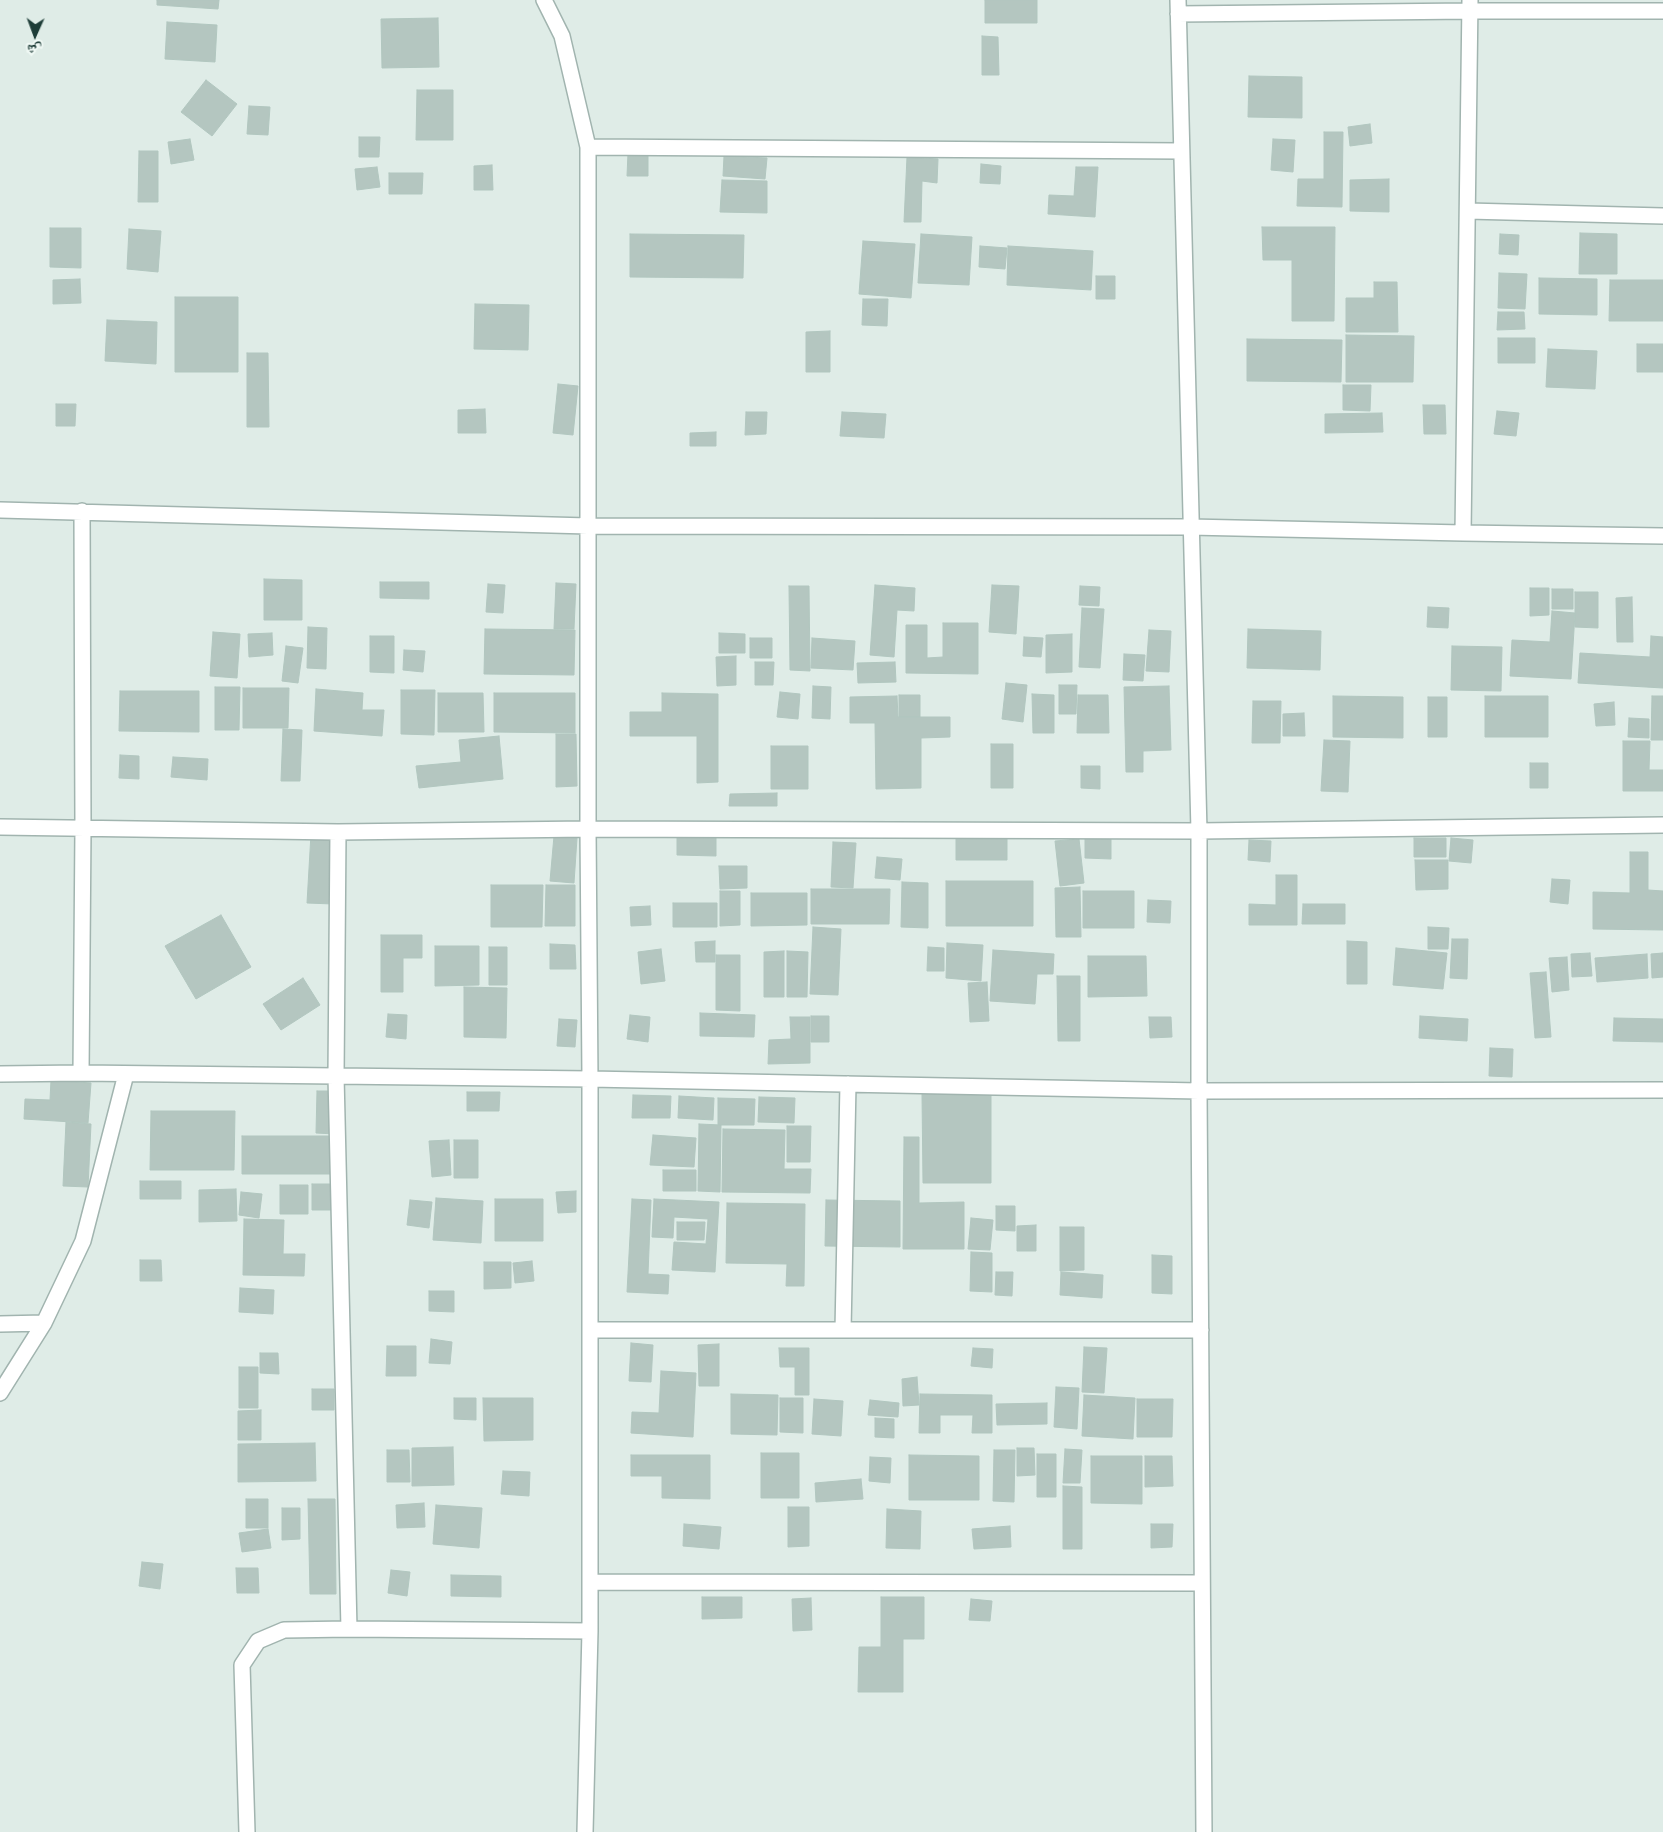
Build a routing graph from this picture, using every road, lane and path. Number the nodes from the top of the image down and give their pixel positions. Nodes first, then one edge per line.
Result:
1 (544, 0) edge
2 (1470, 6) edge
3 (1178, 7) edge
4 (1663, 12) edge
5 (588, 147) junction
6 (1181, 151) junction
7 (1468, 210) junction
8 (1663, 216) edge
9 (0, 510) edge
10 (82, 511) junction
11 (588, 526) junction
12 (1190, 527) junction
13 (1464, 534) junction
14 (1663, 536) edge
15 (1663, 825) edge
16 (0, 827) edge
17 (83, 828) junction
18 (588, 829) junction
19 (1199, 831) junction
20 (338, 832) junction
21 (81, 1073) junction
22 (0, 1074) edge
23 (126, 1074) junction
24 (336, 1076) junction
25 (590, 1079) junction
26 (848, 1084) junction
27 (1663, 1090) edge
28 (1199, 1091) junction
29 (44, 1323) junction
30 (0, 1324) edge
31 (590, 1330) junction
32 (843, 1330) junction
33 (1201, 1330) junction
34 (0, 1394) edge
35 (590, 1582) junction
36 (1202, 1583) junction
37 (349, 1629) junction
38 (590, 1631) junction
39 (247, 1832) edge
40 (585, 1832) edge
41 (1204, 1832) edge

1 - 5 street
2 - 3 street
2 - 4 street
2 - 7 street
3 - 6 street
5 - 6 street
5 - 11 street
6 - 12 street
7 - 8 street
7 - 13 street
9 - 10 street
10 - 11 street
10 - 17 street
11 - 12 street
11 - 18 street
12 - 13 street
12 - 19 street
13 - 14 street
15 - 19 street
16 - 17 street
17 - 20 street
17 - 21 street
18 - 19 street
18 - 20 street
18 - 25 street
19 - 28 street
20 - 24 street
21 - 22 street
21 - 23 street
23 - 24 street
23 - 29 street
24 - 25 street
24 - 37 street
25 - 26 street
25 - 31 street
26 - 28 street
26 - 32 street
27 - 28 street
28 - 33 street
29 - 30 street
29 - 34 street
31 - 32 street
31 - 35 street
32 - 33 street
33 - 36 street
35 - 36 street
35 - 38 street
36 - 41 street
37 - 38 street
37 - 39 street
38 - 40 street

